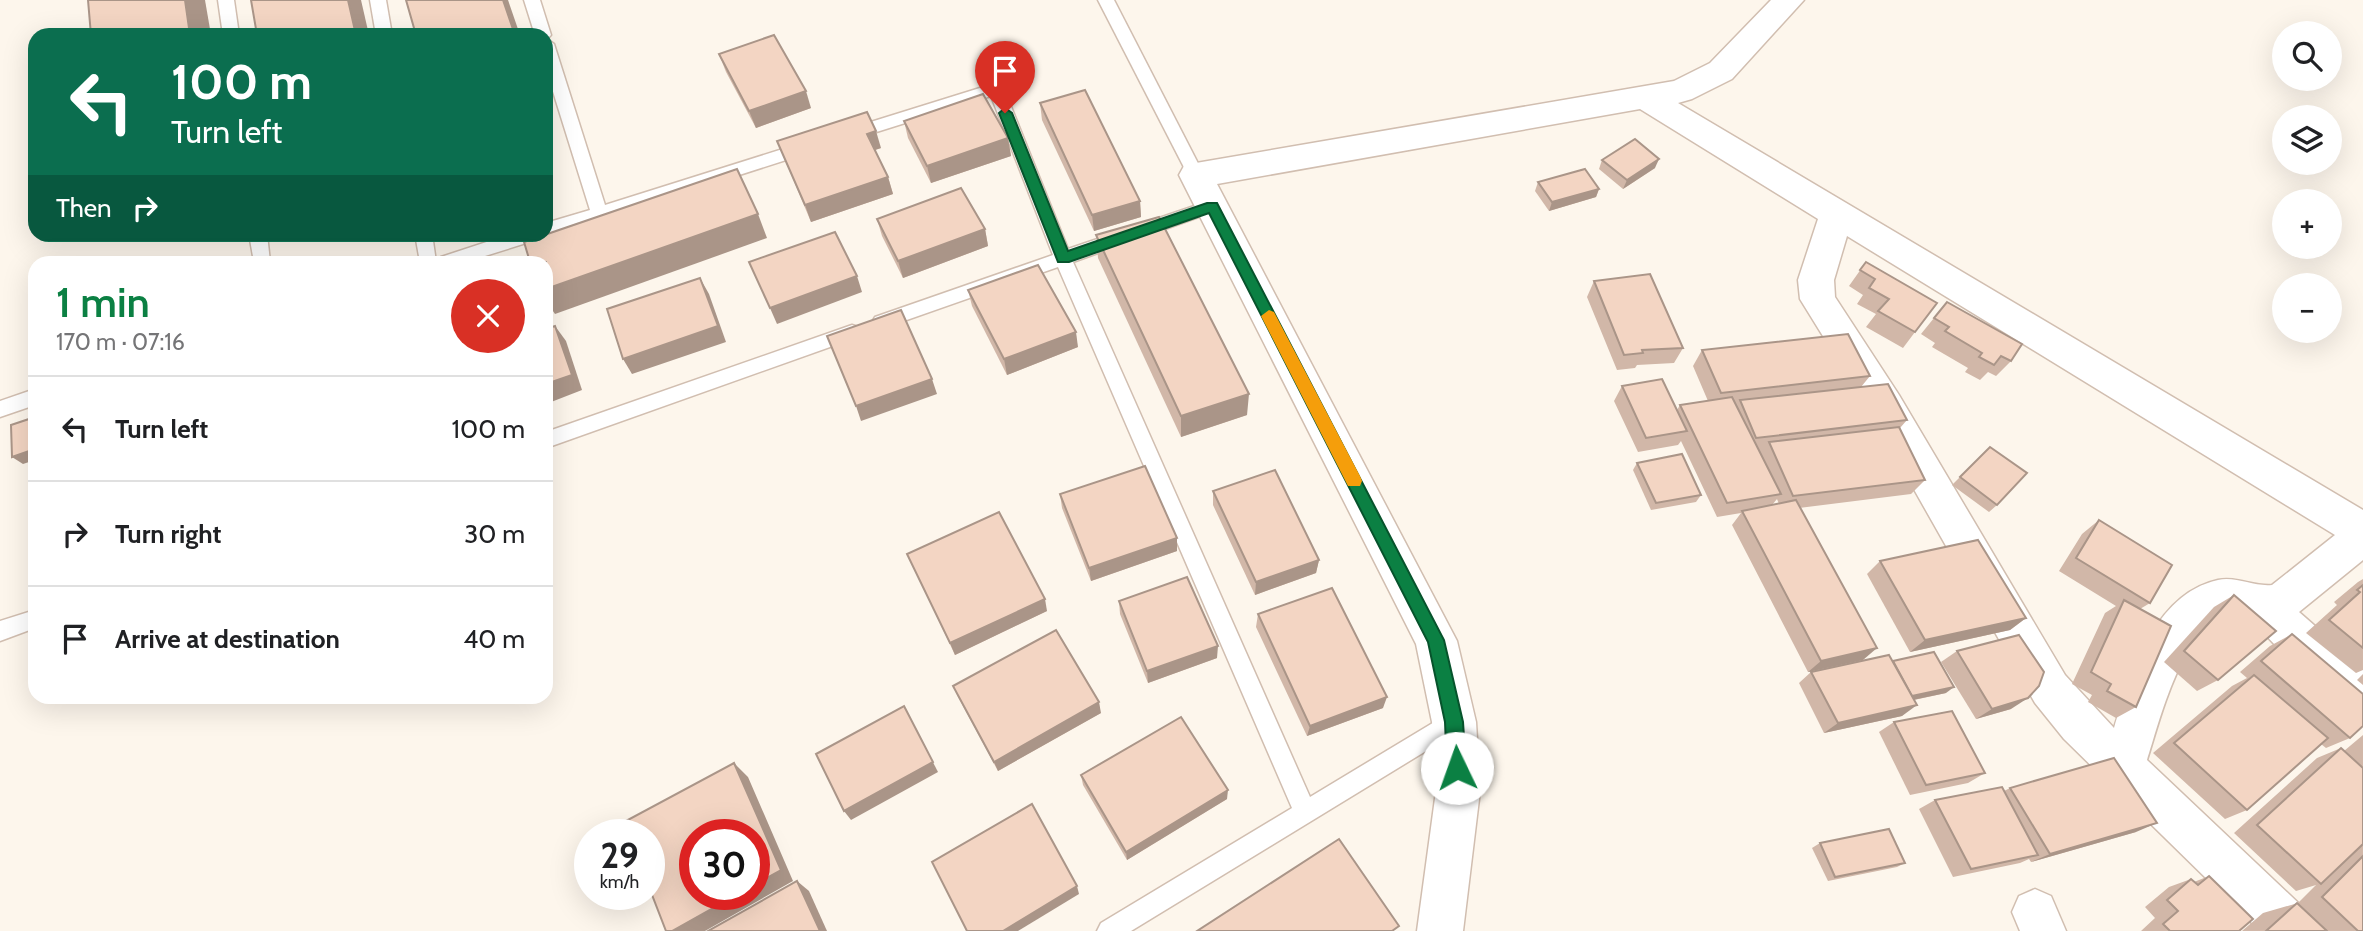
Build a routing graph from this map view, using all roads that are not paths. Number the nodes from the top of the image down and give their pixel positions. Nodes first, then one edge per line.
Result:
1 (226, 0) edge
2 (378, 0) edge
3 (532, 0) edge
4 (1105, 0) edge
5 (1789, 0) edge
6 (230, 28) edge
7 (383, 28) edge
8 (541, 28) edge
9 (553, 66) edge
10 (1644, 97) junction
11 (1204, 191) junction
12 (599, 213) junction
13 (1837, 214) junction
14 (553, 228) edge
15 (508, 242) edge
16 (465, 256) edge
17 (1063, 258) junction
18 (28, 399) edge
19 (0, 409) edge
20 (553, 438) edge
21 (2363, 533) edge
22 (2263, 607) junction
23 (28, 621) edge
24 (0, 631) edge
25 (2363, 695) edge
26 (1454, 722) junction
27 (2123, 768) junction
28 (1305, 812) junction
29 (1109, 931) edge
30 (1440, 931) edge
31 (2293, 931) edge

1 - 6 lane
2 - 7 lane
3 - 8 lane
4 - 11 lane
5 - 10 street
9 - 12 lane
10 - 11 street
10 - 13 street
11 - 17 lane
11 - 26 street
12 - 14 lane
12 - 17 lane
13 - 21 street
13 - 27 street
15 - 16 lane
17 - 20 lane
17 - 28 lane
18 - 19 lane
21 - 22 street
22 - 25 street
22 - 27 street
23 - 24 lane
26 - 28 lane
26 - 30 street
27 - 31 street
28 - 29 lane

